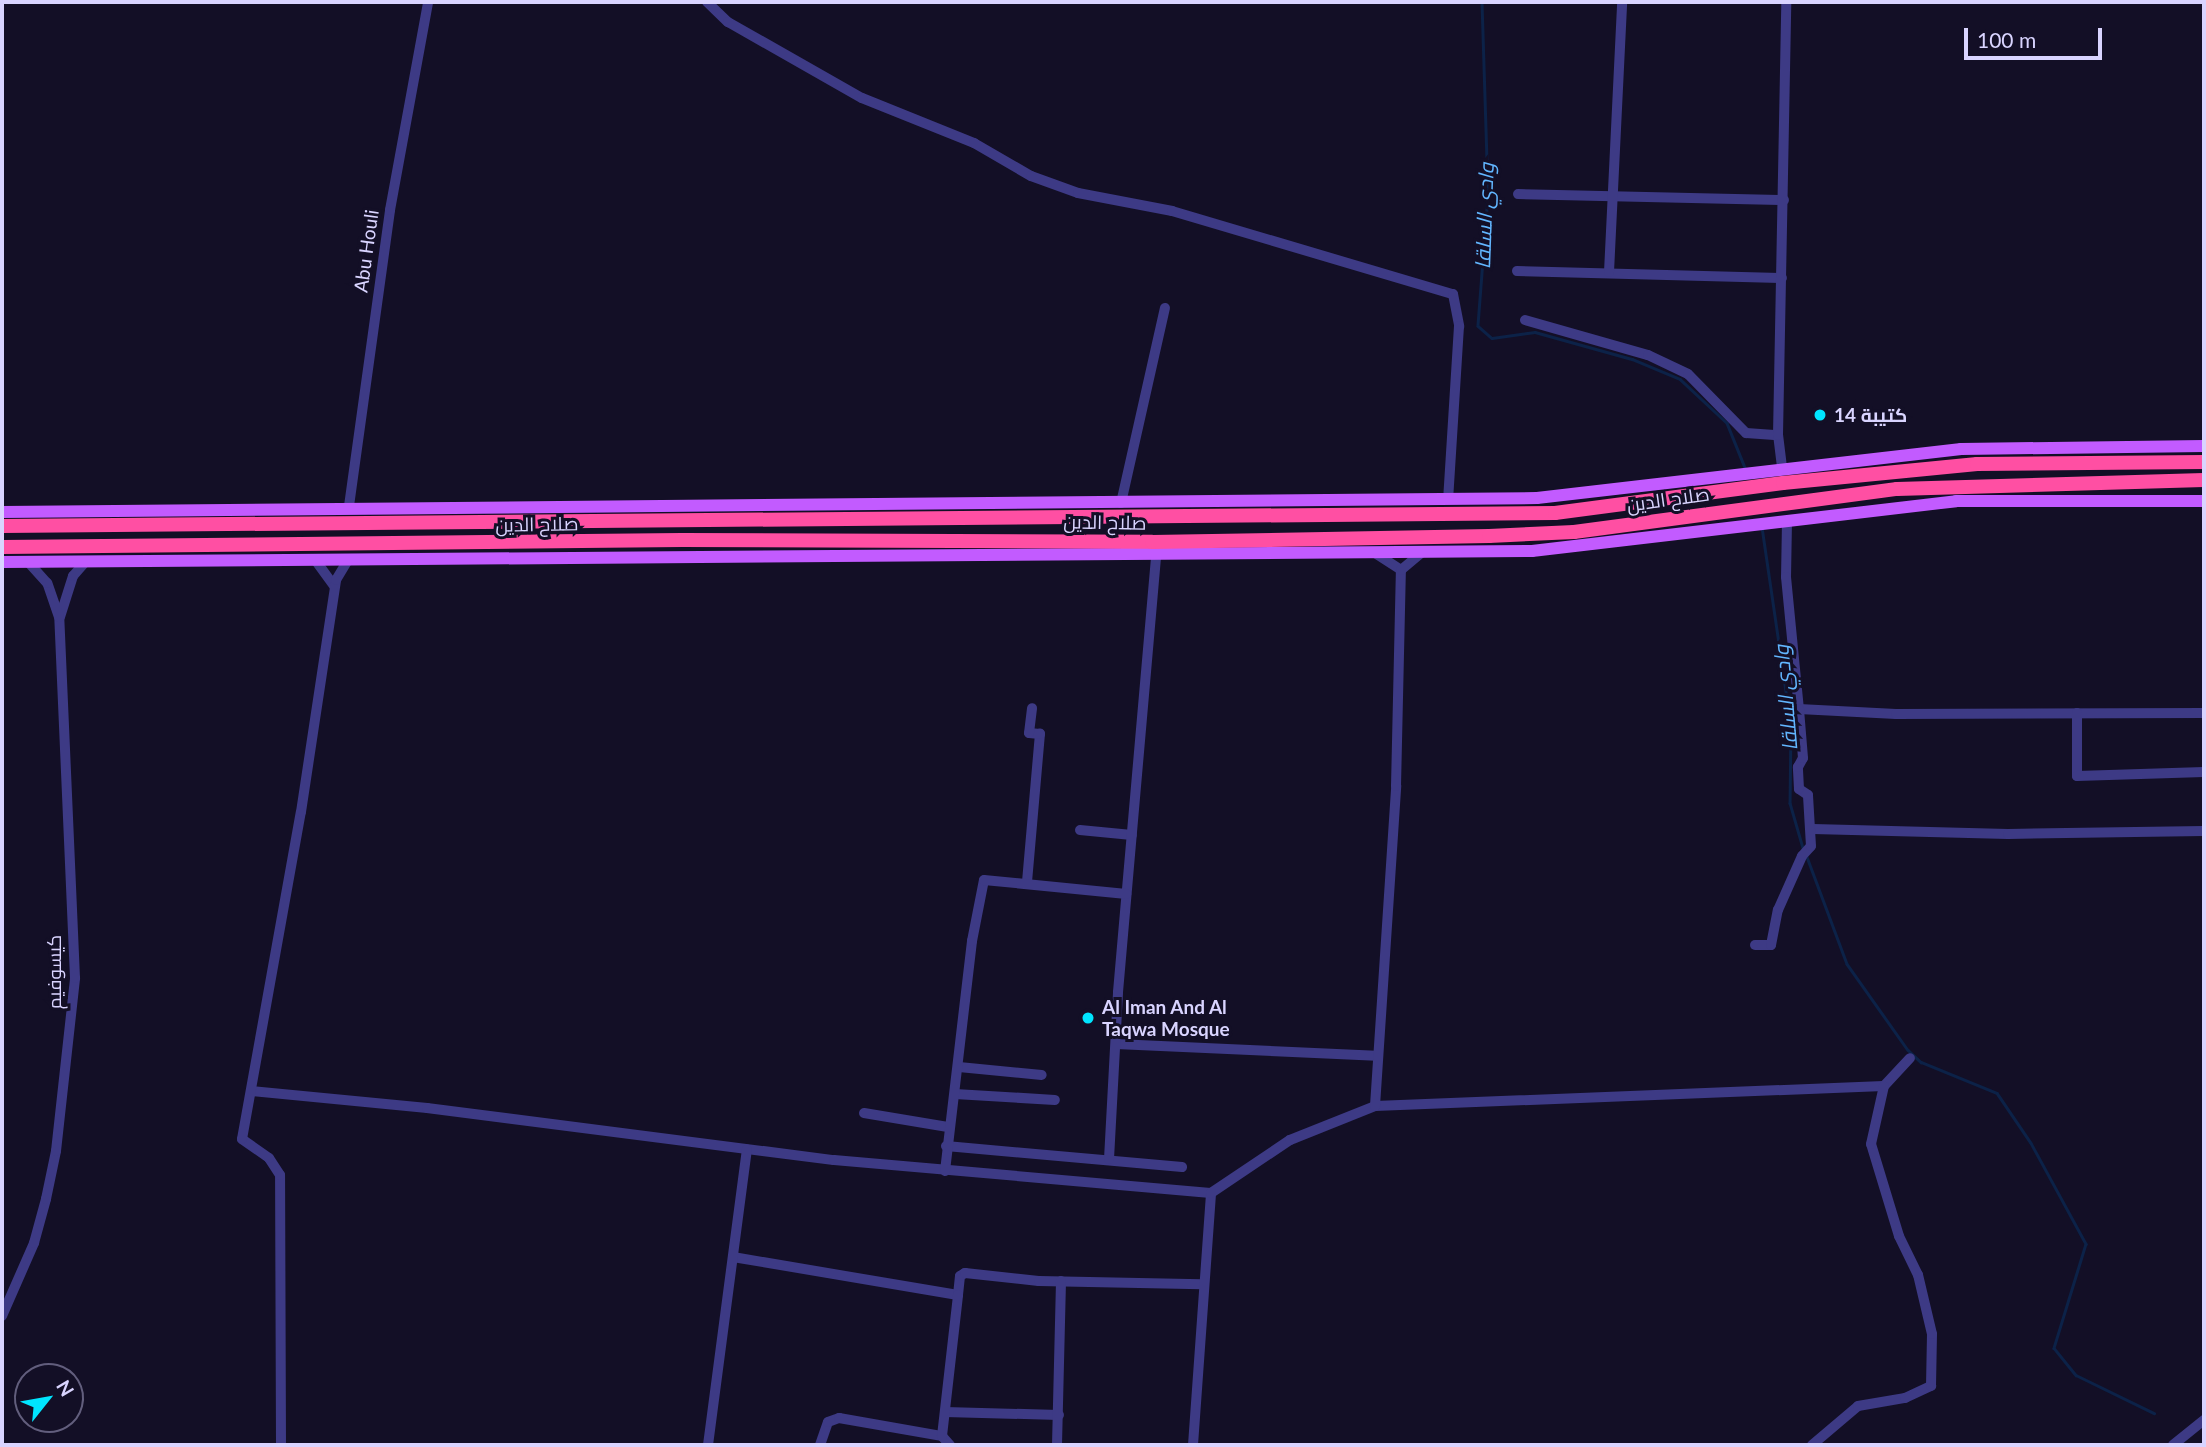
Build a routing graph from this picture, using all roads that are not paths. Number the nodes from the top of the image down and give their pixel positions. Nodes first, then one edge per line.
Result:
1 (428, 2) edge
2 (707, 2) edge
3 (1622, 2) edge
4 (1786, 2) edge
5 (1518, 194) dead end
6 (1613, 198) junction
7 (1784, 200) junction
8 (1517, 271) dead end
9 (1609, 272) junction
10 (1782, 278) junction
11 (1165, 308) dead end
12 (1525, 320) dead end
13 (1778, 435) junction
14 (2204, 446) edge
15 (2204, 462) edge
16 (1779, 467) junction
17 (1898, 471) junction
18 (2204, 480) edge
19 (1735, 481) junction
20 (1897, 489) junction
21 (1448, 499) junction
22 (2204, 501) edge
23 (1121, 503) junction
24 (349, 506) junction
25 (2, 512) edge
26 (1787, 520) junction
27 (828, 521) junction
28 (637, 522) junction
29 (2, 526) edge
30 (817, 541) junction
31 (635, 542) junction
32 (2, 547) edge
33 (1376, 553) junction
34 (1422, 553) junction
35 (1156, 556) junction
36 (316, 561) junction
37 (2, 562) edge
38 (28, 562) junction
39 (85, 562) junction
40 (347, 562) junction
41 (1401, 570) junction
42 (334, 587) junction
43 (59, 617) junction
44 (1032, 708) dead end
45 (1799, 709) junction
46 (2077, 713) junction
47 (2204, 713) edge
48 (2204, 772) edge
49 (1813, 829) junction
50 (1080, 830) dead end
51 (2204, 831) edge
52 (1132, 835) junction
53 (1027, 882) junction
54 (1126, 894) junction
55 (1755, 945) dead end
56 (1116, 1044) junction
57 (1376, 1056) junction
58 (1910, 1058) dead end
59 (959, 1067) junction
60 (1042, 1075) dead end
61 (1884, 1086) junction
62 (251, 1091) junction
63 (954, 1094) junction
64 (1055, 1100) dead end
65 (1375, 1106) junction
66 (864, 1113) dead end
67 (948, 1127) junction
68 (946, 1146) junction
69 (747, 1150) junction
70 (1109, 1160) junction
71 (1182, 1167) dead end
72 (945, 1171) junction
73 (1211, 1193) junction
74 (733, 1257) junction
75 (1062, 1281) junction
76 (1202, 1284) junction
77 (958, 1295) junction
78 (2, 1316) edge
79 (945, 1412) junction
80 (1059, 1415) junction
81 (2204, 1420) edge
82 (942, 1436) junction
83 (281, 1445) edge
84 (708, 1445) edge
85 (820, 1445) edge
86 (950, 1445) edge
87 (1057, 1445) edge
88 (1194, 1445) edge
89 (1812, 1445) edge
90 (2173, 1445) edge

1 - 24 street, Abu Houli
2 - 21 street
3 - 6 street
4 - 7 street
5 - 6 street
6 - 7 street
6 - 9 street
7 - 10 street
8 - 9 street
9 - 10 street
10 - 13 street
11 - 23 street
12 - 13 street
13 - 16 street
14 - 16 main road
15 - 17 highway, صلاح الدين
16 - 19 main road
17 - 19 highway, صلاح الدين
17 - 20 highway
18 - 20 highway, صلاح الدين
19 - 21 main road
19 - 27 highway, صلاح الدين
20 - 30 highway, صلاح الدين
21 - 23 main road
22 - 26 main road
23 - 24 main road
24 - 25 main road
26 - 34 main road
26 - 45 street
27 - 28 highway, صلاح الدين
27 - 30 highway
28 - 29 highway, صلاح الدين
28 - 31 highway
30 - 31 highway, صلاح الدين
31 - 32 highway, صلاح الدين
33 - 34 main road
33 - 35 main road
33 - 41 street
34 - 41 street
35 - 40 main road
35 - 52 street
36 - 39 main road
36 - 40 main road
36 - 42 street
37 - 38 main road
38 - 39 main road
38 - 43 street, كيسوفيم
39 - 43 street, كيسوفيم
40 - 42 street
41 - 57 street
42 - 62 street
43 - 78 street, كيسوفيم
44 - 53 street
45 - 46 street
45 - 49 street
46 - 47 street
46 - 48 street
49 - 51 street
49 - 55 street
50 - 52 street
52 - 54 street
53 - 54 street
53 - 59 street
54 - 56 street
56 - 57 street
56 - 70 street
57 - 65 street
58 - 61 street
59 - 60 street
59 - 63 street
61 - 65 street
61 - 89 street
62 - 69 street
62 - 83 street
63 - 64 street
63 - 67 street
65 - 73 street
66 - 67 street
67 - 68 street
68 - 70 street
68 - 72 street
69 - 72 street
69 - 74 street
70 - 71 street
72 - 73 street
73 - 76 street
74 - 77 street
74 - 84 street
75 - 76 street
75 - 77 street
75 - 80 street
76 - 88 street
77 - 79 street
79 - 80 street
79 - 82 street
80 - 87 street
81 - 90 street
82 - 85 street
82 - 86 street

